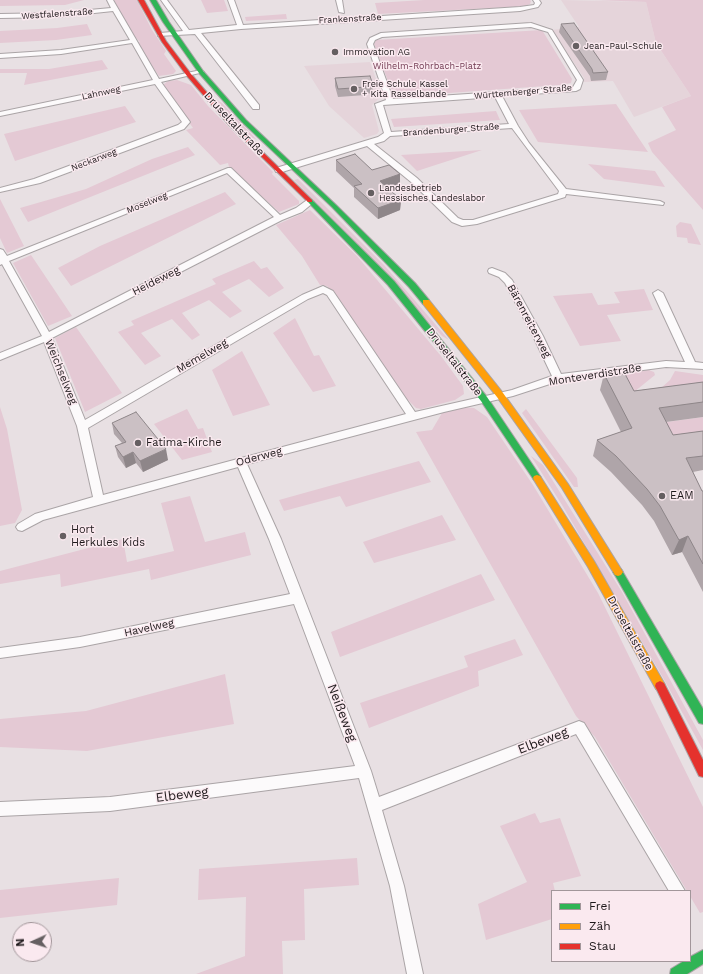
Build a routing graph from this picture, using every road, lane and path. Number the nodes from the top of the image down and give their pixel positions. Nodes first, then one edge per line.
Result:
1 (110, 0) edge
2 (141, 0) edge
3 (153, 0) edge
4 (164, 0) edge
5 (231, 0) edge
6 (339, 0) edge
7 (537, 2) edge
8 (115, 9) junction
9 (342, 12) dead end
10 (459, 13) junction
11 (0, 16) edge
12 (241, 27) junction
13 (466, 30) junction
14 (196, 31) junction
15 (187, 32) junction
16 (173, 34) junction
17 (160, 35) junction
18 (133, 41) junction
19 (0, 56) edge
20 (201, 72) junction
21 (189, 75) junction
22 (157, 81) junction
23 (498, 95) junction
24 (390, 102) junction
25 (256, 107) dead end
26 (0, 114) edge
27 (514, 126) junction
28 (388, 134) junction
29 (370, 144) junction
30 (292, 166) junction
31 (279, 170) junction
32 (0, 190) edge
33 (563, 191) junction
34 (310, 202) junction
35 (660, 203) dead end
36 (279, 218) junction
37 (1, 259) edge
38 (492, 271) dead end
39 (658, 292) dead end
40 (47, 337) junction
41 (0, 357) edge
42 (691, 365) junction
43 (703, 366) edge
44 (558, 378) junction
45 (500, 395) junction
46 (484, 399) junction
47 (413, 417) junction
48 (82, 426) junction
49 (241, 462) junction
50 (99, 500) junction
51 (22, 527) dead end
52 (297, 598) junction
53 (0, 653) edge
54 (703, 719) edge
55 (364, 772) junction
56 (703, 772) edge
57 (374, 806) junction
58 (0, 809) edge
59 (676, 890) edge
60 (703, 956) edge
61 (415, 974) edge
62 (676, 974) edge

1 - 8 street
2 - 17 main road, Druseltalstraße
3 - 16 main road, Druseltalstraße
4 - 15 street
5 - 12 street
6 - 9 street
7 - 10 street, Frankenstraße
8 - 11 street, Westfalenstraße
8 - 18 street
10 - 12 street, Frankenstraße
10 - 13 street
12 - 14 street, Frankenstraße
13 - 23 street, Württemberger Straße
13 - 24 street
14 - 15 street, Frankenstraße
14 - 25 street
15 - 16 street, Frankenstraße
16 - 17 street, Frankenstraße
16 - 20 main road, Druseltalstraße
17 - 21 main road, Druseltalstraße
18 - 19 street
18 - 22 street
20 - 21 street, Lahnweg
20 - 30 main road, Druseltalstraße
21 - 22 street, Lahnweg
21 - 31 main road, Druseltalstraße
22 - 26 street, Lahnweg
22 - 32 street, Neckarweg
23 - 24 street, Württemberger Straße
23 - 27 street
24 - 28 street, Brandenburger Straße
27 - 28 street, Brandenburger Straße
27 - 33 street
28 - 29 street, Brandenburger Straße
29 - 30 street, Brandenburger Straße
29 - 33 street
30 - 31 street, Brandenburger Straße
30 - 45 main road, Druseltalstraße
31 - 34 main road, Druseltalstraße
33 - 35 street
34 - 36 street, Heideweg
34 - 46 main road, Druseltalstraße
36 - 37 street, Moselweg
36 - 40 street, Heideweg
37 - 40 street, Weichselweg
38 - 44 street, Bärenreiterweg
39 - 42 street
40 - 41 street, Heideweg
40 - 48 street, Weichselweg
42 - 43 street, Monteverdistraße
42 - 44 street, Monteverdistraße
44 - 45 street, Monteverdistraße
45 - 46 street, Oderweg
45 - 54 main road, Druseltalstraße
46 - 47 street, Oderweg
46 - 56 main road, Druseltalstraße
47 - 48 street, Memelweg
47 - 49 street, Oderweg
48 - 50 street, Weichselweg
49 - 50 street, Oderweg
49 - 52 street, Neißeweg
50 - 51 street, Oderweg
52 - 53 street, Havelweg
52 - 55 street, Neißeweg
55 - 57 street, Neißeweg
55 - 58 street, Elbeweg
57 - 59 street, Elbeweg
57 - 61 street, Neißeweg
60 - 62 main road

